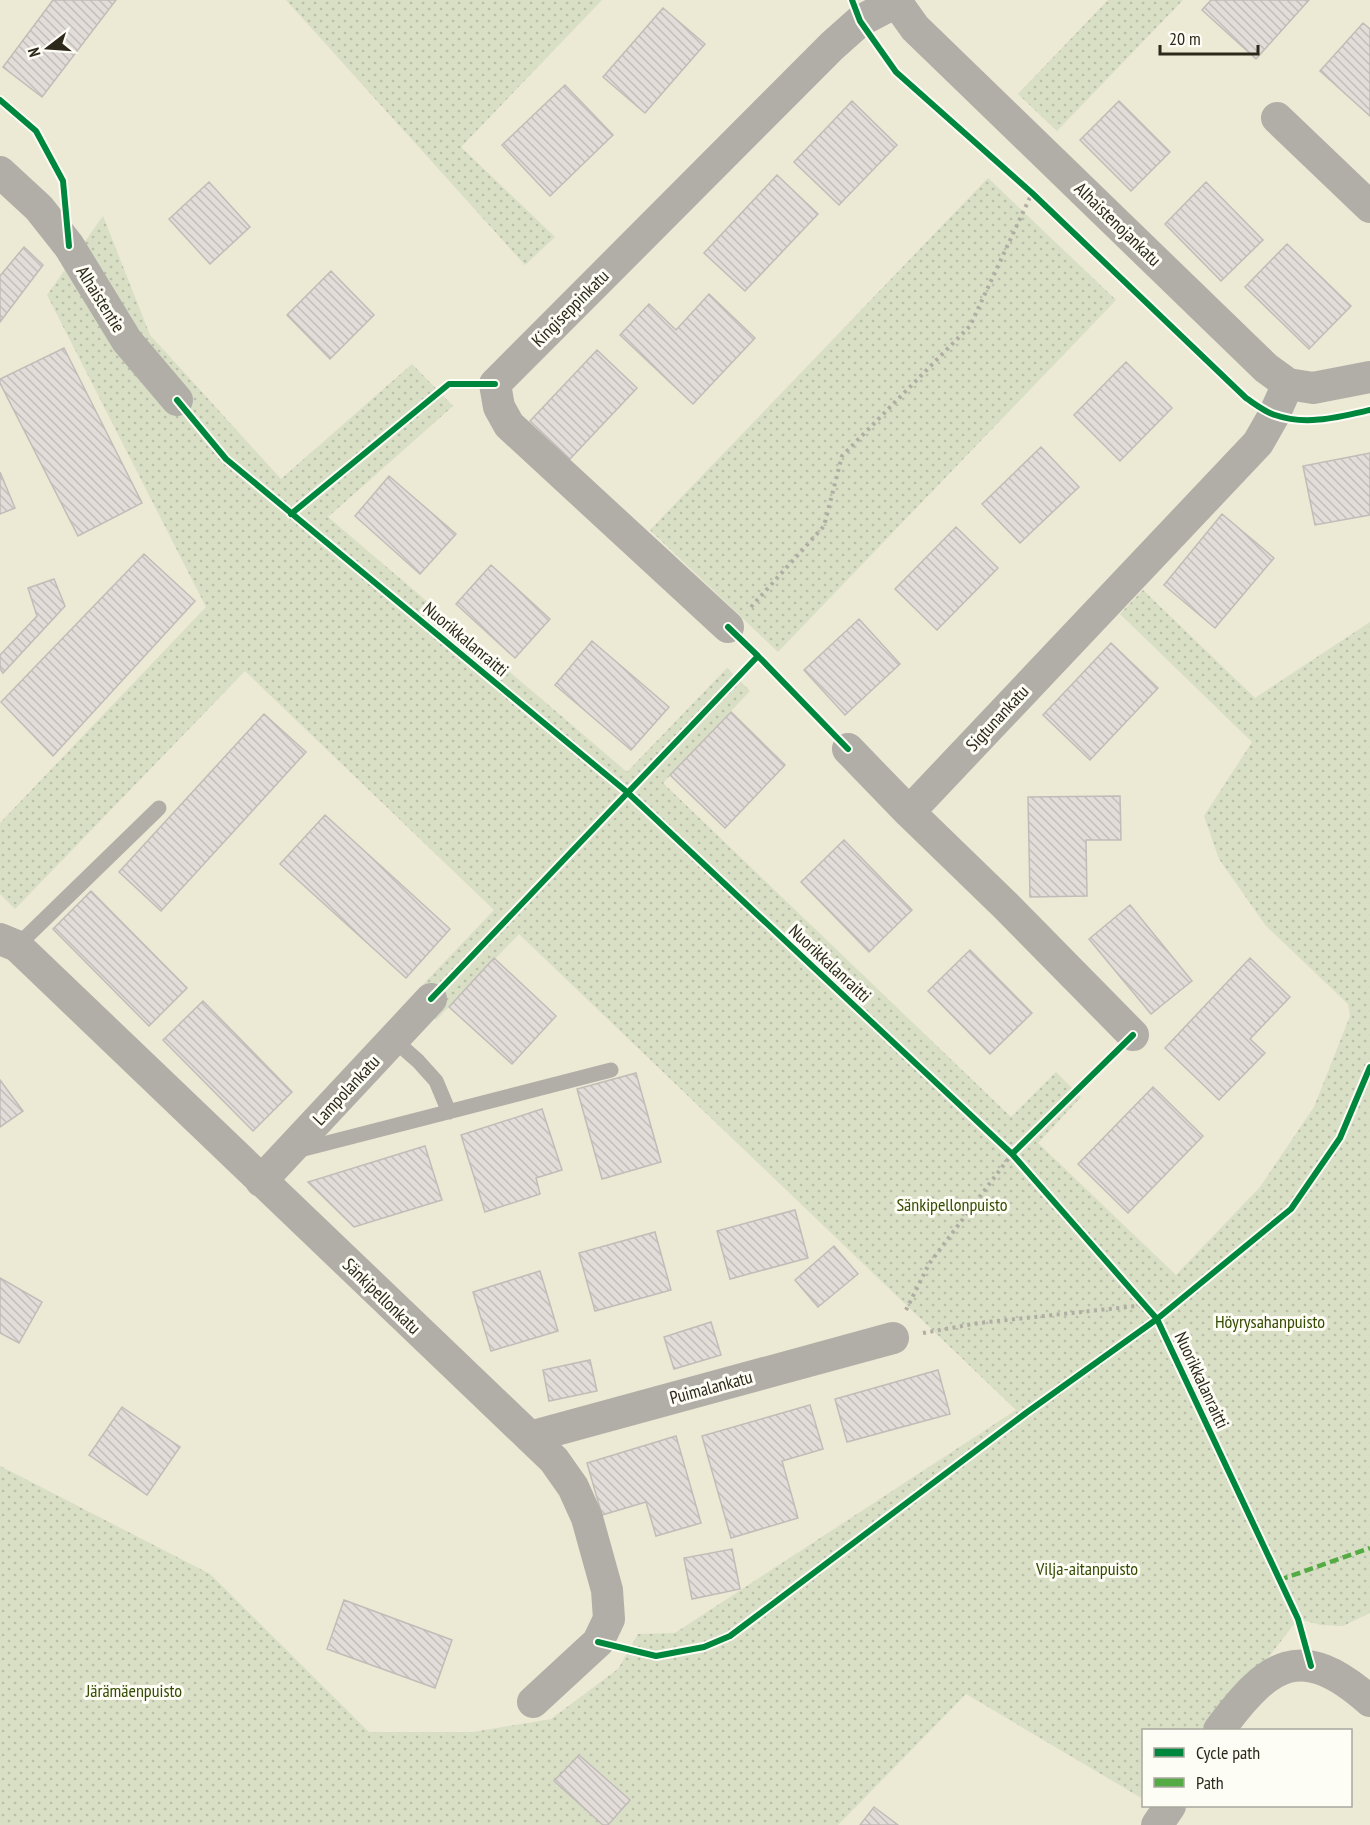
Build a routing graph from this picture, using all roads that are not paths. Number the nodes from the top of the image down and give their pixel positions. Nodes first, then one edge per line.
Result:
1 (896, 1) edge
2 (1277, 118) dead end
3 (0, 172) edge
4 (1370, 207) edge
5 (1370, 377) edge
6 (1288, 384) junction
7 (177, 400) dead end
8 (728, 627) road end
9 (848, 749) dead end
10 (159, 808) dead end
11 (909, 812) junction
12 (9, 943) edge
13 (430, 999) dead end
14 (1133, 1035) dead end
15 (393, 1040) junction
16 (611, 1070) dead end
17 (449, 1112) junction
18 (287, 1153) junction
19 (261, 1181) junction
20 (893, 1338) road end
21 (530, 1437) junction
22 (1370, 1701) edge
23 (532, 1702) dead end
24 (1220, 1729) edge
25 (1169, 1807) edge
26 (1157, 1825) edge

1 - 6 street, Alhaistenojankatu
1 - 8 street, Kingiseppinkatu
2 - 4 street
3 - 7 street, Alhaistentie
5 - 6 street
6 - 11 street, Sigtunankatu
9 - 11 street
10 - 12 lane
11 - 14 street
12 - 19 street, Sänkipellonkatu
13 - 15 street, Lampolankatu
15 - 17 lane
15 - 18 street, Lampolankatu
16 - 17 lane
17 - 18 lane
18 - 19 street, Lampolankatu
19 - 21 street, Sänkipellonkatu
20 - 21 street, Puimalankatu
21 - 23 street, Sänkipellonkatu
22 - 24 street
25 - 26 street

